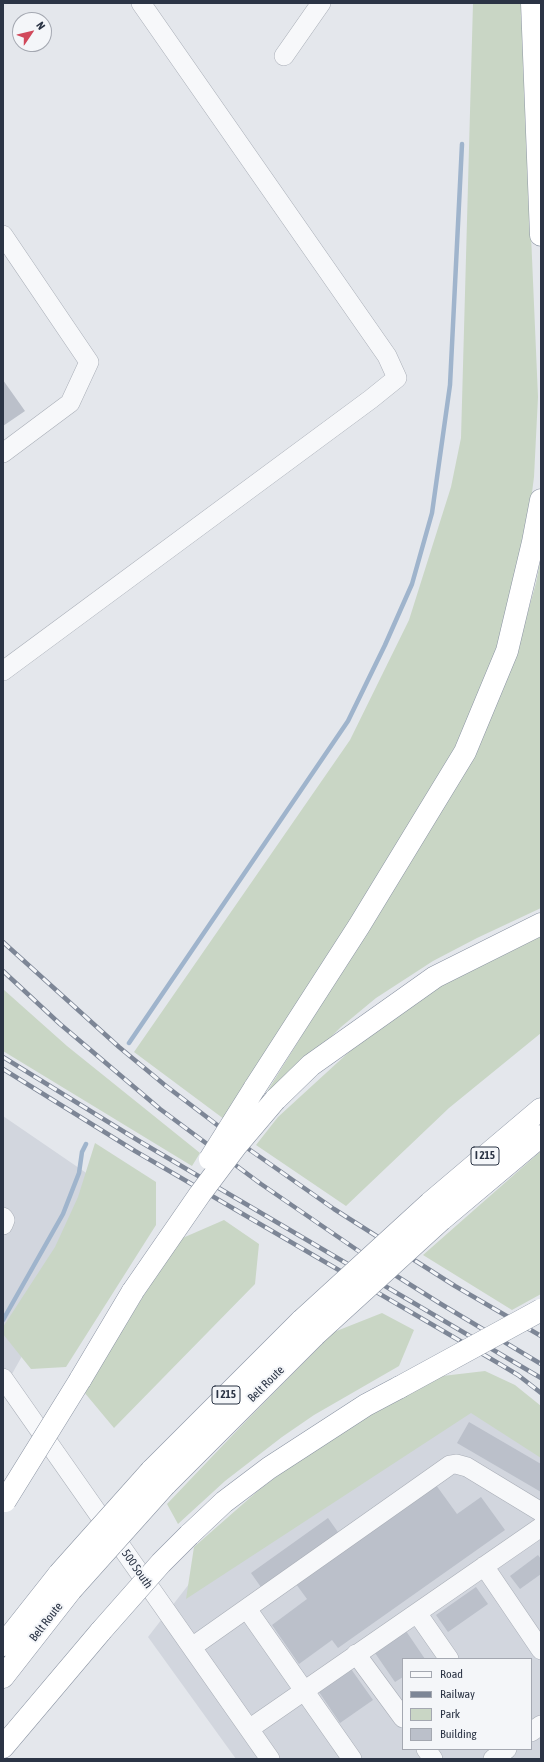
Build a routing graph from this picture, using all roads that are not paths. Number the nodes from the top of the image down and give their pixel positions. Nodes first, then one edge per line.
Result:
1 (141, 3) edge
2 (321, 3) edge
3 (532, 3) edge
4 (284, 56) dead end
5 (3, 235) edge
6 (541, 235) edge
7 (3, 453) edge
8 (541, 500) edge
9 (3, 671) edge
10 (541, 924) edge
11 (541, 1110) edge
12 (541, 1136) edge
13 (435, 1212) junction
14 (3, 1217) edge
15 (3, 1225) edge
16 (133, 1291) junction
17 (541, 1310) edge
18 (3, 1378) edge
19 (4, 1503) edge
20 (541, 1512) edge
21 (541, 1528) edge
22 (484, 1566) junction
23 (65, 1582) junction
24 (247, 1609) junction
25 (417, 1613) junction
26 (3, 1645) edge
27 (192, 1647) junction
28 (541, 1650) edge
29 (356, 1654) junction
30 (448, 1658) edge
31 (3, 1677) edge
32 (304, 1691) junction
33 (402, 1717) edge
34 (541, 1725) edge
35 (249, 1729) junction
36 (532, 1731) edge
37 (3, 1747) edge
38 (427, 1750) edge
39 (506, 1750) edge
40 (270, 1759) edge
41 (352, 1759) edge
42 (433, 1759) edge
43 (493, 1759) edge

1 - 9 street
2 - 4 street
3 - 6 highway
5 - 7 street
8 - 16 highway, bridge
10 - 16 highway, bridge
11 - 13 highway, Belt Route / I 215
12 - 13 highway, Belt Route / I 215
13 - 23 highway, Belt Route / I 215, bridge
14 - 15 street
16 - 19 highway, bridge
17 - 37 highway, bridge
18 - 27 street, 500 South
20 - 24 street
21 - 22 street
22 - 25 street
22 - 28 street
23 - 26 highway, Belt Route / I 215
23 - 31 highway, Belt Route / I 215
24 - 27 street
24 - 32 street
25 - 29 street
25 - 30 street
27 - 35 street, 500 South
29 - 32 street
29 - 33 street
32 - 35 street
32 - 41 street
34 - 36 street
35 - 40 street, 500 South
38 - 42 street
39 - 43 street

